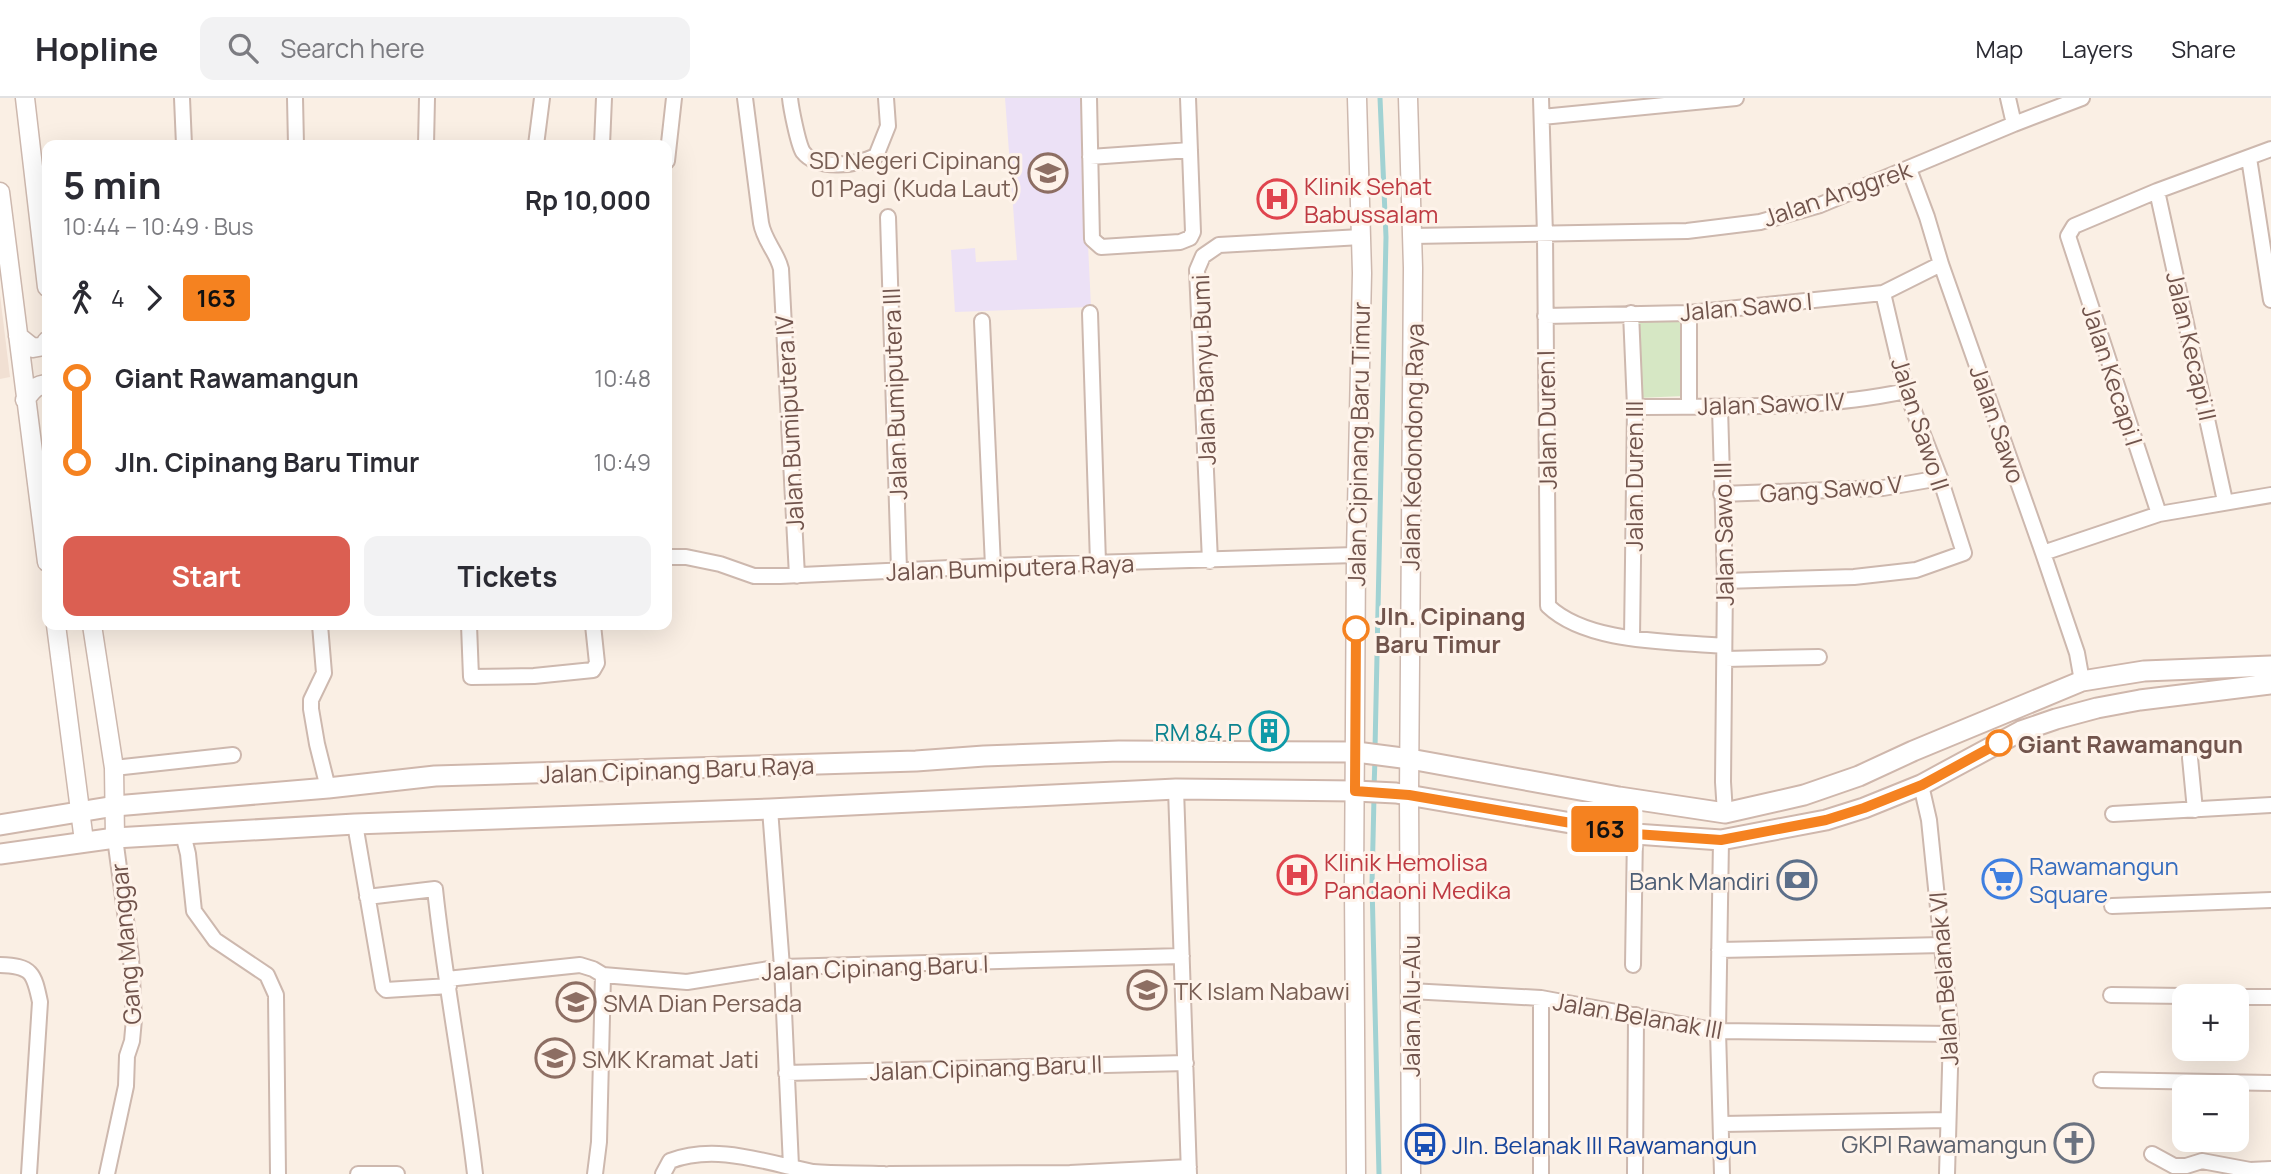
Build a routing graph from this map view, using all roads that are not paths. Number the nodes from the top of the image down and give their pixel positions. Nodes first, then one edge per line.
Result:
1 (26, 98) edge
2 (182, 98) edge
3 (295, 98) edge
4 (427, 98) edge
5 (542, 98) edge
6 (604, 98) edge
7 (674, 98) edge
8 (745, 98) edge
9 (790, 98) edge
10 (886, 98) edge
11 (1089, 98) edge
12 (1188, 98) edge
13 (1357, 98) edge
14 (1409, 98) edge
15 (1541, 98) edge
16 (2008, 98) edge
17 (2082, 98) edge
18 (1728, 99) edge
19 (1631, 103) edge
20 (1542, 117) junction
21 (2014, 124) junction
22 (184, 140) edge
23 (296, 140) edge
24 (426, 140) edge
25 (537, 140) edge
26 (602, 140) edge
27 (669, 140) edge
28 (2271, 149) edge
29 (1190, 150) junction
30 (1090, 157) junction
31 (2249, 159) junction
32 (1909, 169) junction
33 (2157, 191) junction
34 (0, 192) edge
35 (888, 217) dead end
36 (1545, 234) junction
37 (1412, 236) junction
38 (1361, 237) junction
39 (42, 242) edge
40 (1941, 264) junction
41 (1883, 293) junction
42 (2271, 300) edge
43 (1090, 313) dead end
44 (1630, 313) junction
45 (1689, 313) junction
46 (1545, 316) junction
47 (982, 321) dead end
48 (18, 337) junction
49 (42, 346) edge
50 (42, 385) edge
51 (1906, 391) junction
52 (25, 400) junction
53 (1689, 406) junction
54 (1635, 407) junction
55 (1720, 408) junction
56 (1940, 478) junction
57 (1721, 494) junction
58 (2271, 495) edge
59 (2225, 501) junction
60 (2159, 514) junction
61 (42, 525) edge
62 (2043, 554) junction
63 (1356, 555) junction
64 (672, 557) edge
65 (1210, 561) junction
66 (1098, 563) junction
67 (993, 566) junction
68 (899, 570) junction
69 (797, 576) junction
70 (1725, 581) junction
71 (57, 630) edge
72 (93, 630) edge
73 (320, 630) edge
74 (469, 630) edge
75 (594, 630) edge
76 (1632, 638) junction
77 (1725, 652) junction
78 (1819, 657) dead end
79 (2271, 666) edge
80 (2166, 670) junction
81 (2082, 681) junction
82 (2271, 684) edge
83 (2172, 695) junction
84 (1364, 752) junction
85 (233, 755) dead end
86 (1404, 758) junction
87 (2190, 758) dead end
88 (114, 768) junction
89 (1922, 785) junction
90 (328, 788) junction
91 (1177, 789) junction
92 (1362, 791) junction
93 (1403, 794) junction
94 (2271, 805) edge
95 (115, 806) junction
96 (769, 809) junction
97 (2195, 810) junction
98 (81, 811) junction
99 (1725, 813) junction
100 (2113, 814) dead end
101 (355, 824) junction
102 (0, 825) edge
103 (183, 834) junction
104 (1635, 834) junction
105 (115, 838) junction
106 (1721, 840) junction
107 (84, 841) junction
108 (0, 854) edge
109 (367, 897) junction
110 (2271, 900) edge
111 (2112, 906) dead end
112 (1943, 945) junction
113 (1719, 950) junction
114 (1182, 956) junction
115 (0, 965) edge
116 (1633, 965) dead end
117 (782, 967) junction
118 (603, 975) junction
119 (448, 983) junction
120 (1410, 991) junction
121 (2111, 995) dead end
122 (2172, 996) edge
123 (2249, 997) edge
124 (2271, 997) edge
125 (1541, 998) junction
126 (1636, 1014) junction
127 (1718, 1031) junction
128 (1951, 1034) junction
129 (1186, 1063) junction
130 (786, 1073) junction
131 (2101, 1080) dead end
132 (2271, 1083) edge
133 (1948, 1120) junction
134 (1722, 1125) junction
135 (2152, 1154) dead end
136 (791, 1166) junction
137 (666, 1168) edge
138 (2271, 1169) edge
139 (1189, 1171) edge
140 (1070, 1173) edge
141 (29, 1174) edge
142 (107, 1174) edge
143 (278, 1174) edge
144 (358, 1174) edge
145 (397, 1174) edge
146 (475, 1174) edge
147 (595, 1174) edge
148 (884, 1174) edge
149 (889, 1174) edge
150 (1356, 1174) edge
151 (1411, 1174) edge
152 (1541, 1174) edge
153 (1634, 1174) edge
154 (1722, 1174) edge
155 (1947, 1174) edge

1 - 39 street
2 - 22 street
3 - 23 street
4 - 24 street
5 - 25 street
6 - 26 street
7 - 27 street
8 - 69 street, Jalan Bumiputera IV
9 - 10 street
11 - 30 street
12 - 29 street
13 - 38 street, Jalan Cipinang Baru Timur
14 - 37 street, Jalan Kedondong Raya
15 - 20 street, Jalan Duren I
16 - 21 street
17 - 21 street, Jalan Anggrek
18 - 19 street
19 - 20 street
20 - 36 street, Jalan Duren I
21 - 32 street, Jalan Anggrek
28 - 31 street
29 - 30 street
29 - 30 street
31 - 33 street
31 - 42 street
32 - 36 street, Jalan Anggrek
32 - 40 street, Jalan Sawo
33 - 59 street, Jalan Kecapi II
33 - 60 street, Jalan Kecapi I
34 - 48 street
35 - 68 street, Jalan Bumiputera III
36 - 37 street, Jalan Anggrek
36 - 46 street, Jalan Duren I
37 - 86 street, Jalan Kedondong Raya
38 - 63 street, Jalan Cipinang Baru Timur
38 - 65 street, Jalan Banyu Bumi
40 - 41 street, Jalan Sawo I
40 - 62 street, Jalan Sawo
41 - 45 street, Jalan Sawo I
41 - 51 street, Jalan Sawo II
43 - 66 street
44 - 45 street, Jalan Sawo I
44 - 46 street, Jalan Sawo I
44 - 54 street, Jalan Duren III
45 - 53 street
46 - 76 street, Jalan Duren I
47 - 67 street
48 - 49 street
48 - 52 street
50 - 52 street
51 - 55 street, Jalan Sawo IV
51 - 56 street, Jalan Sawo II
52 - 61 street
53 - 54 street, Jalan Sawo IV
53 - 55 street, Jalan Sawo IV
54 - 76 street, Jalan Duren III
55 - 57 street, Jalan Sawo III
56 - 57 street, Gang Sawo V
56 - 70 street, Jalan Sawo II
57 - 70 street, Jalan Sawo III
58 - 59 street
59 - 60 street
60 - 62 street
62 - 81 street, Jalan Sawo
63 - 65 street, Jalan Bumiputera Raya
63 - 84 street, Jalan Cipinang Baru Timur
64 - 69 street, Jalan Bumiputera Raya
65 - 66 street, Jalan Bumiputera Raya
66 - 67 street, Jalan Bumiputera Raya
67 - 68 street, Jalan Bumiputera Raya
68 - 69 street, Jalan Bumiputera Raya
70 - 77 street, Jalan Sawo III
71 - 98 street
72 - 88 street
73 - 90 street
74 - 75 street
76 - 77 street
77 - 78 street
77 - 99 street, Jalan Sawo III
79 - 80 main road
80 - 81 main road
80 - 83 main road
81 - 99 main road
82 - 83 main road, Jalan Cipinang Baru Raya
83 - 89 main road, Jalan Cipinang Baru Raya
84 - 86 main road, Jalan Cipinang Baru Raya
84 - 90 main road, Jalan Cipinang Baru Raya
84 - 92 street, Jalan Cipinang Baru Timur
85 - 88 street
86 - 93 street, Jalan Kedondong Raya
86 - 99 main road, Jalan Cipinang Baru Raya
87 - 97 street
88 - 95 street
89 - 106 main road, Jalan Cipinang Baru Raya
89 - 112 street, Jalan Belanak VI
90 - 95 main road, Jalan Cipinang Baru Raya
91 - 92 main road, Jalan Cipinang Baru Raya
91 - 96 main road, Jalan Cipinang Baru Raya
91 - 114 street
92 - 93 main road, Jalan Cipinang Baru Raya
92 - 150 street, Jalan Cipinang Baru Timur
93 - 104 main road, Jalan Cipinang Baru Raya
93 - 120 street, Jalan Alu-Alu
94 - 97 street
95 - 98 main road, Jalan Cipinang Baru Raya
95 - 105 street
96 - 101 main road, Jalan Cipinang Baru Raya
96 - 117 street
97 - 100 street
98 - 102 main road, Jalan Cipinang Baru Raya
98 - 107 street
101 - 103 main road, Jalan Cipinang Baru Raya
101 - 109 street
103 - 105 main road, Jalan Cipinang Baru Raya
103 - 143 street
104 - 106 main road, Jalan Cipinang Baru Raya
104 - 116 street
105 - 107 main road, Jalan Cipinang Baru Raya
105 - 142 street, Gang Manggar
106 - 113 street
107 - 108 main road, Jalan Cipinang Baru Raya
109 - 119 street, Jalan Cipinang Baru I
109 - 119 street
110 - 111 street
112 - 113 street
112 - 128 street, Jalan Belanak VI
113 - 127 street
114 - 117 street, Jalan Cipinang Baru I
114 - 129 street
115 - 141 street
117 - 118 street, Jalan Cipinang Baru I
117 - 130 street
118 - 119 street, Jalan Cipinang Baru I
118 - 147 street
119 - 146 street
120 - 125 street, Jalan Belanak III
120 - 151 street, Jalan Alu-Alu
121 - 122 street
123 - 124 street
125 - 126 street, Jalan Belanak III
125 - 152 street
126 - 127 street, Jalan Belanak III
126 - 153 street
127 - 128 street, Jalan Belanak III
127 - 134 street
128 - 133 street, Jalan Belanak VI
129 - 130 street, Jalan Cipinang Baru II
129 - 139 street
130 - 136 street
131 - 132 street
133 - 134 street
133 - 155 street, Jalan Belanak VI
134 - 154 street
135 - 138 street
136 - 137 street
136 - 148 street
139 - 140 street
140 - 149 street
144 - 145 street

